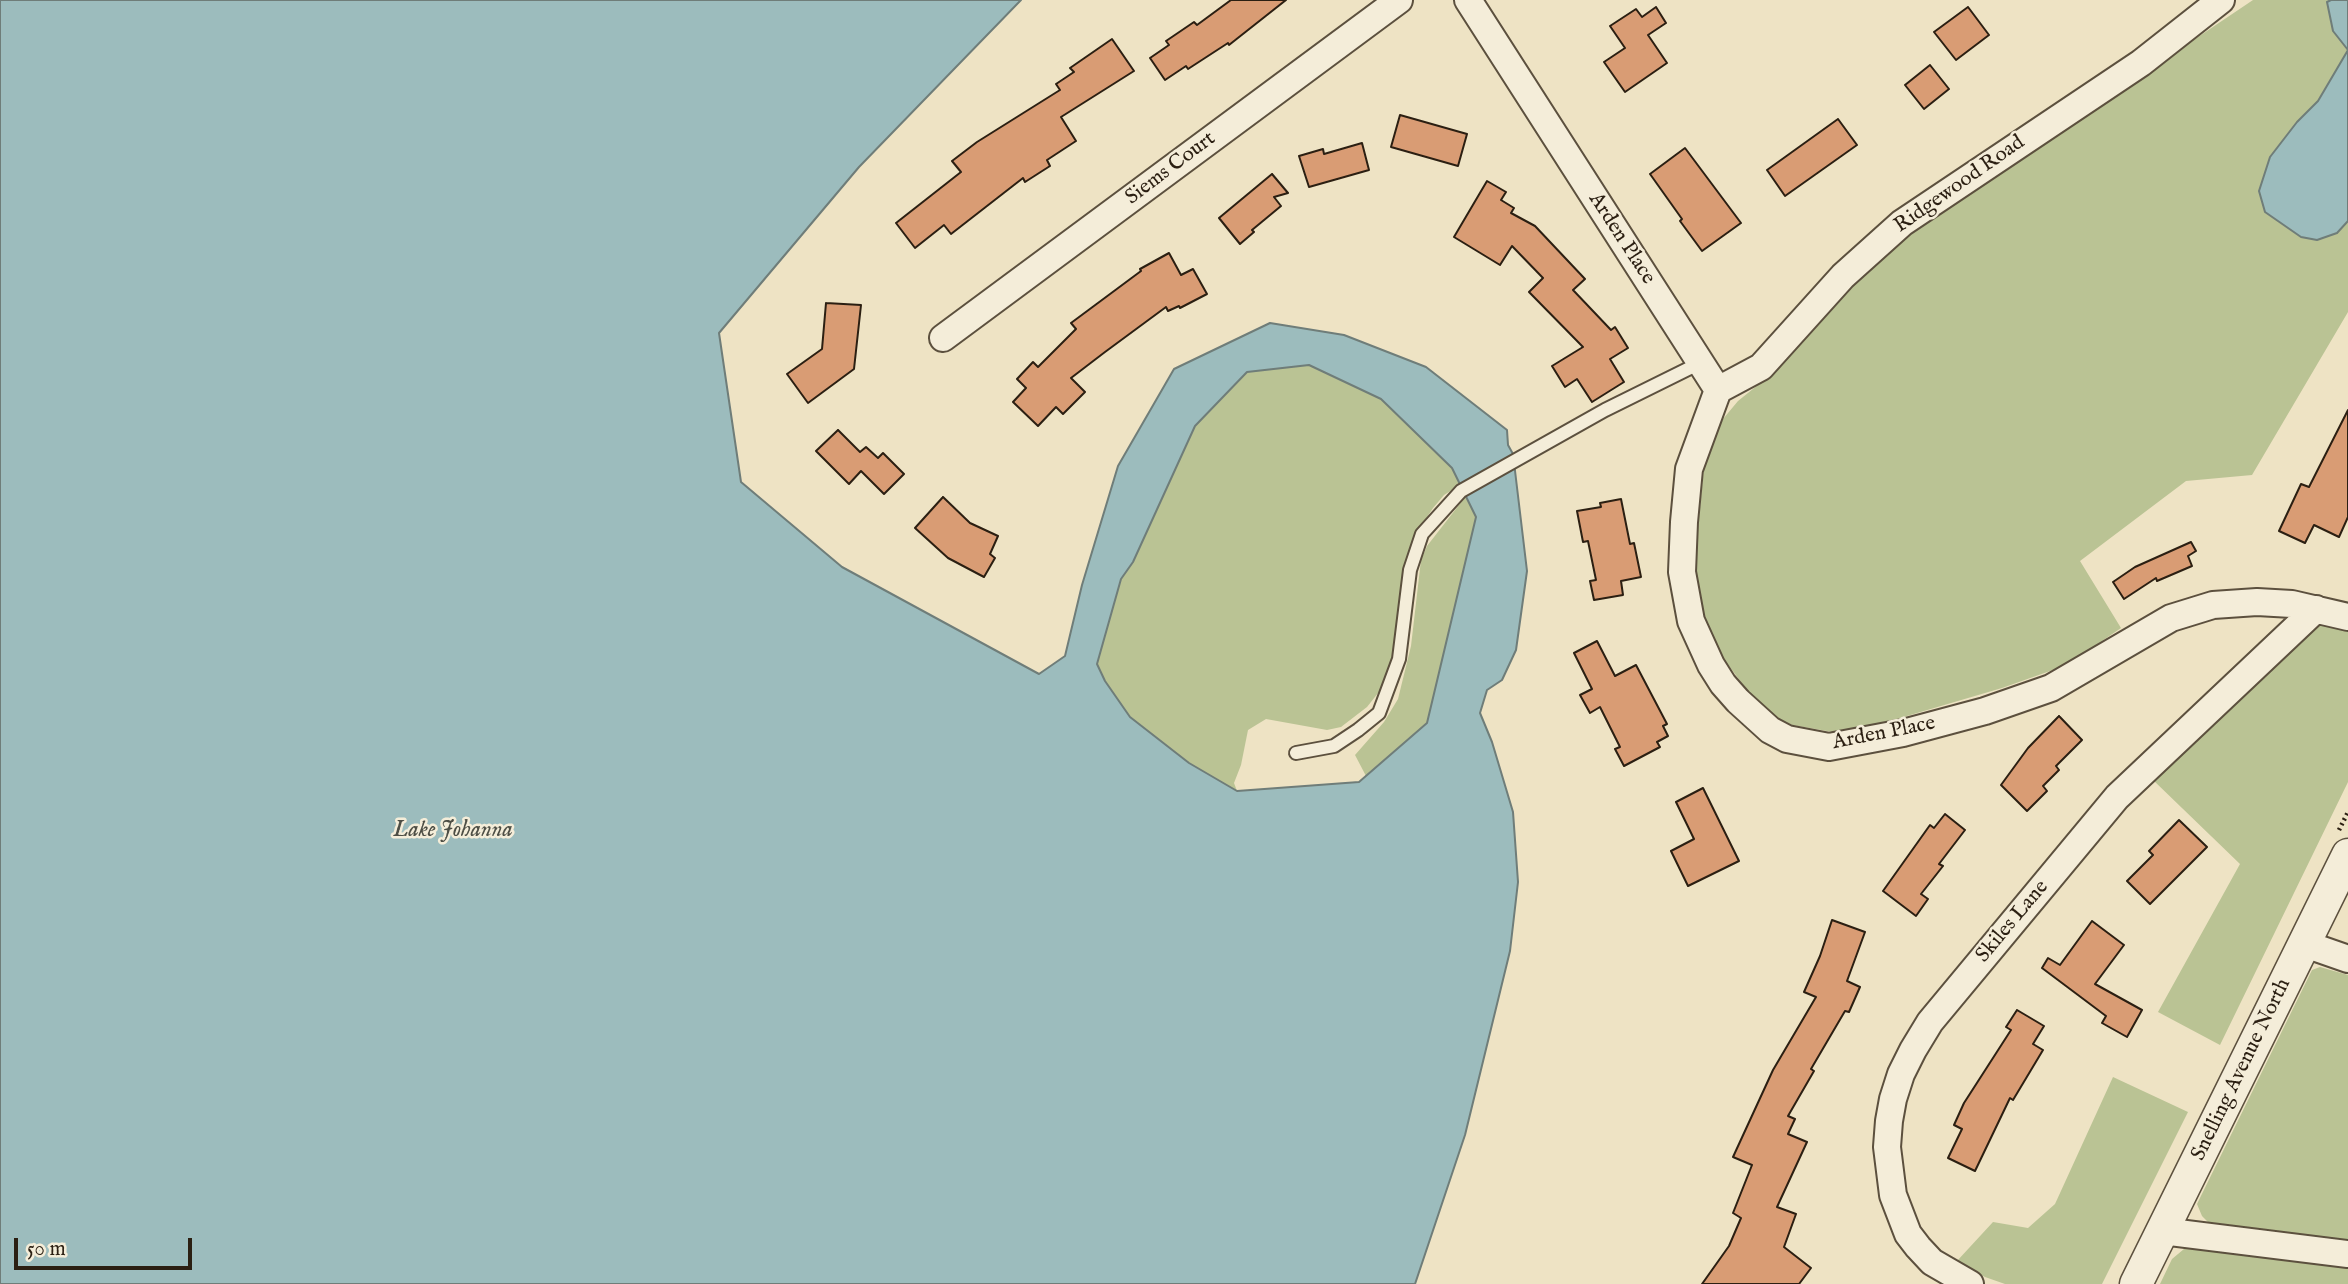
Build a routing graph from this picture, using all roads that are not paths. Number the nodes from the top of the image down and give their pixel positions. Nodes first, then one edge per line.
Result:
1 (1399, 0) edge
2 (1468, 0) edge
3 (2221, 0) edge
4 (943, 338) dead end
5 (1700, 363) junction
6 (1718, 390) junction
7 (2316, 609) junction
8 (2348, 617) edge
9 (1296, 753) dead end
10 (2348, 855) edge
11 (2305, 944) junction
12 (2348, 959) edge
13 (2162, 1231) junction
14 (2348, 1254) edge
15 (1970, 1284) edge
16 (2136, 1284) edge

1 - 4 street, Siems Court
2 - 5 street, Arden Place
3 - 6 street, Ridgewood Road
5 - 6 street, Arden Place
5 - 9 lane
6 - 7 street, Arden Place
7 - 8 street, Arden Place
7 - 15 street, Skiles Lane
10 - 11 street, Snelling Avenue North
11 - 12 street
11 - 13 street, Snelling Avenue North
13 - 14 street
13 - 16 street, Snelling Avenue North

